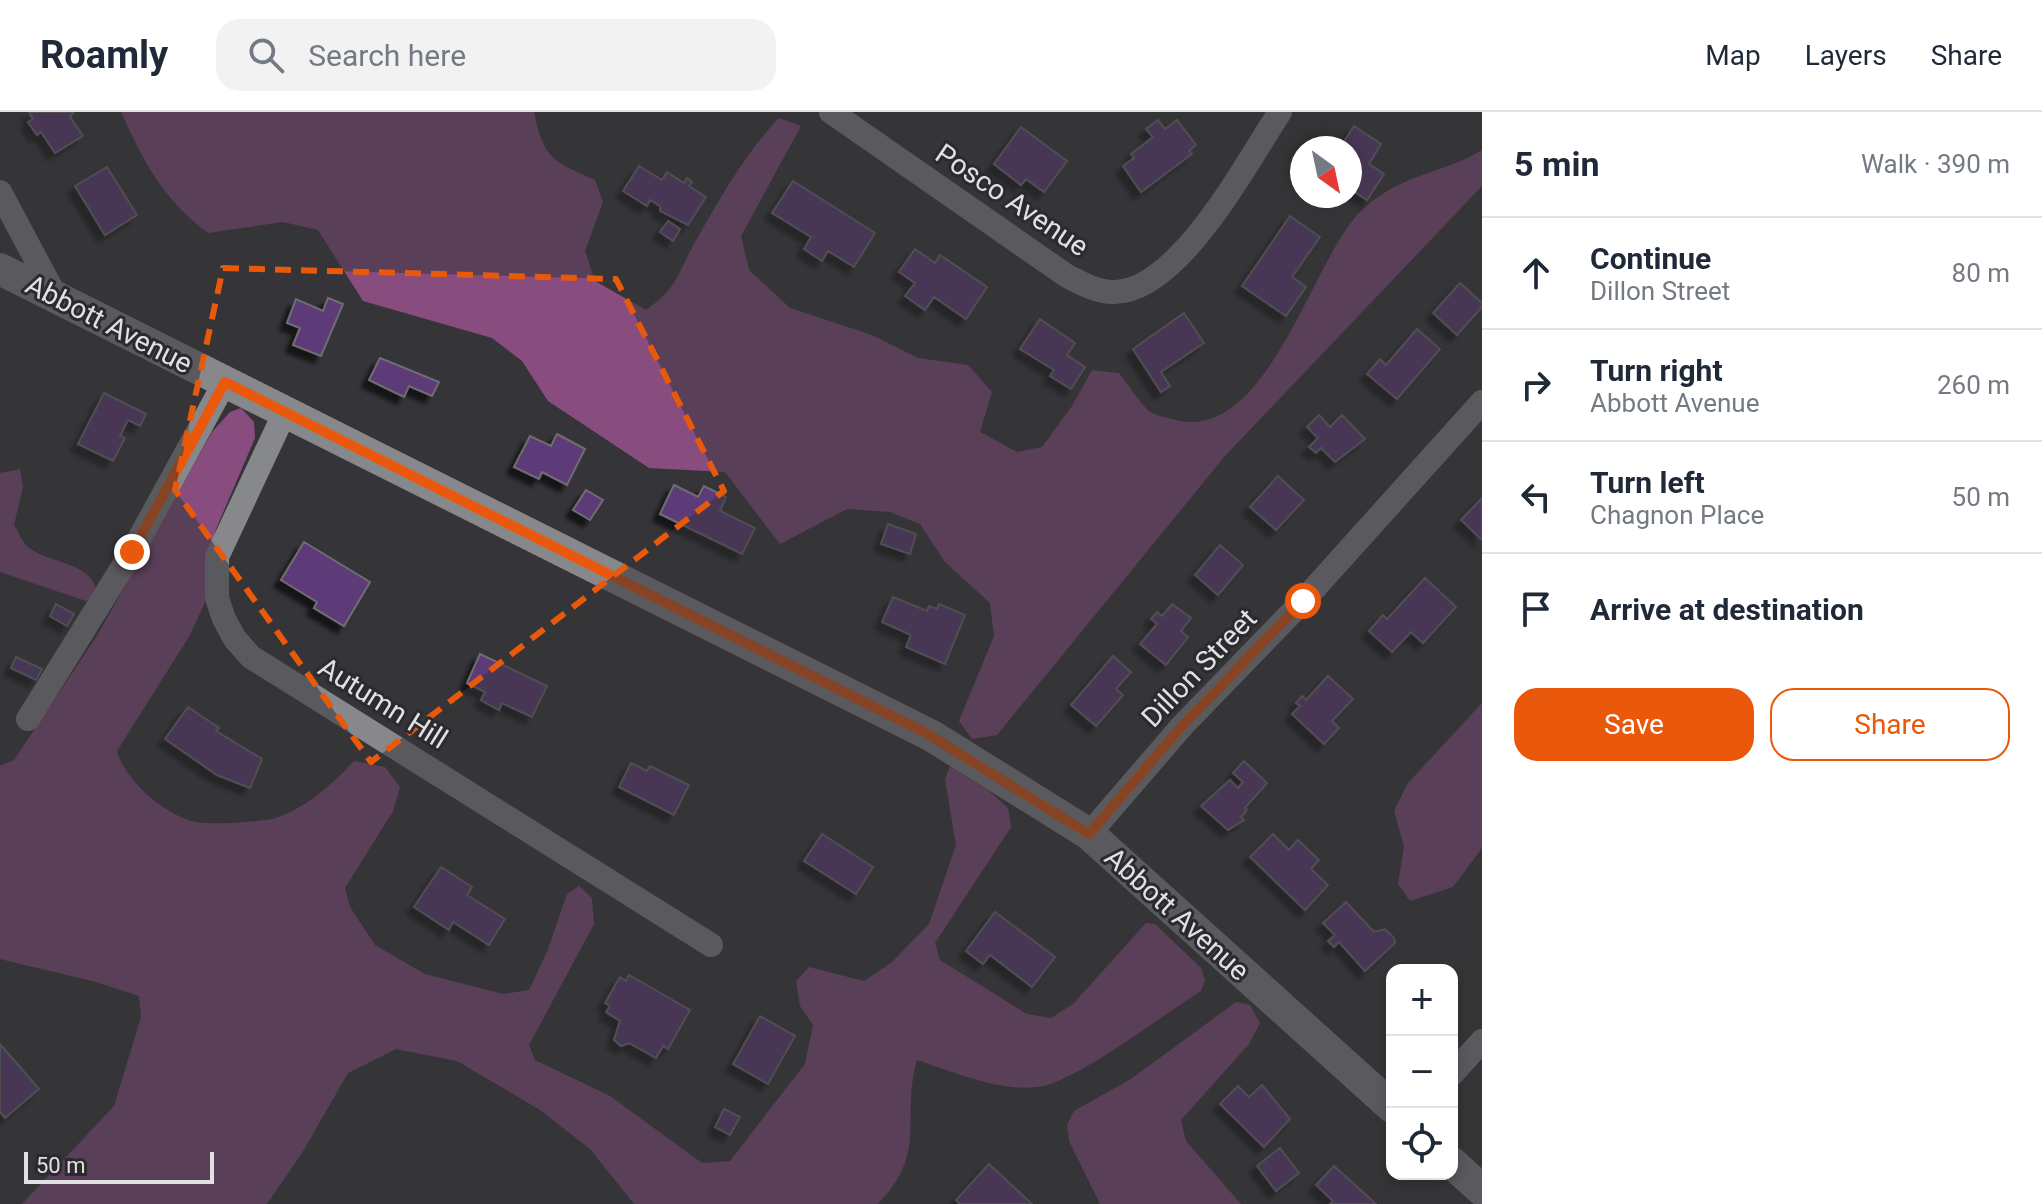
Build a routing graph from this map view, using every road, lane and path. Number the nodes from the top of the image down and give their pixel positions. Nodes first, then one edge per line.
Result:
1 (831, 112) edge
2 (1280, 112) edge
3 (0, 192) edge
4 (0, 269) edge
5 (57, 299) junction
6 (225, 382) junction
7 (1482, 402) edge
8 (285, 412) junction
9 (28, 719) dead end
10 (1089, 834) junction
11 (711, 945) dead end
12 (1482, 1041) edge
13 (1458, 1067) edge
14 (1386, 1102) edge
15 (1458, 1168) edge
16 (1482, 1190) edge

1 - 2 street, Posco Avenue
3 - 5 street
4 - 5 street, Abbott Avenue
5 - 6 street, Abbott Avenue
6 - 8 street, Abbott Avenue
6 - 9 street
7 - 10 street, Dillon Street
8 - 10 street, Abbott Avenue
8 - 11 street, Autumn Hill
10 - 14 street, Abbott Avenue
12 - 13 street
15 - 16 street

